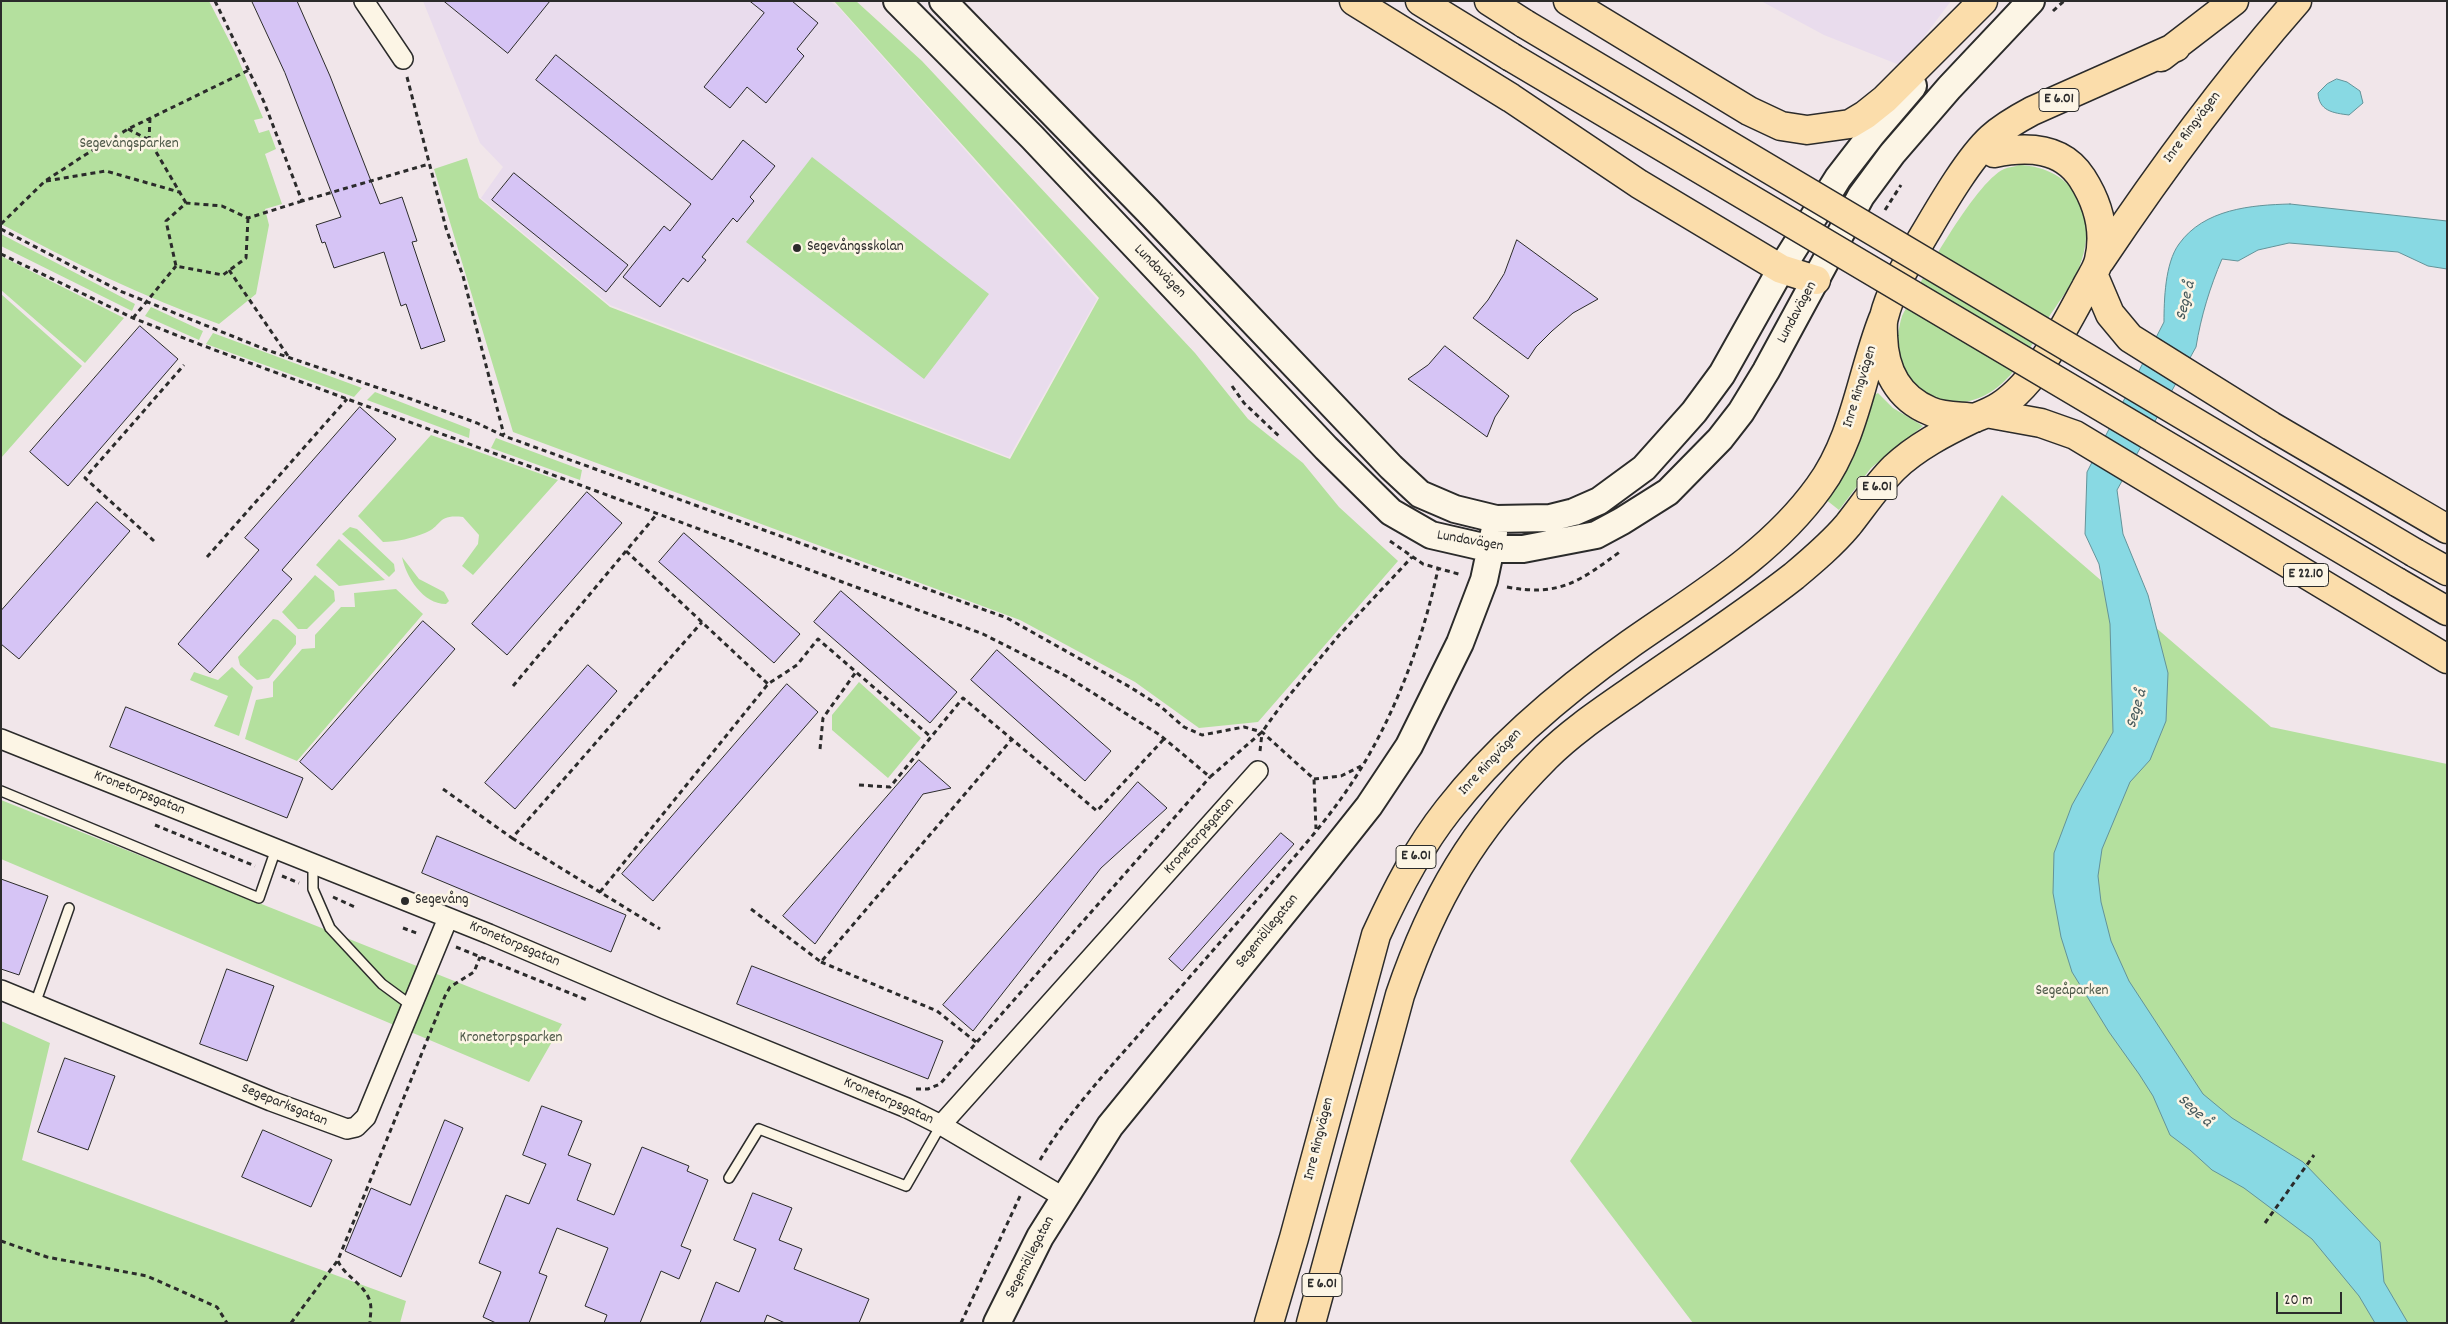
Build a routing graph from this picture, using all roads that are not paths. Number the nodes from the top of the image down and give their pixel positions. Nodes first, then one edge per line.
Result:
1 (364, 1) edge
2 (897, 1) edge
3 (943, 1) edge
4 (1354, 1) edge
5 (1420, 1) edge
6 (1489, 1) edge
7 (1568, 1) edge
8 (1983, 1) edge
9 (1995, 1) edge
10 (2031, 1) edge
11 (2234, 1) edge
12 (2298, 1) edge
13 (2176, 47) junction
14 (403, 59) road end
15 (1994, 153) junction
16 (1961, 177) junction
17 (2096, 268) junction
18 (1781, 269) junction
19 (1816, 280) junction
20 (1883, 319) junction
21 (1981, 416) junction
22 (1496, 519) junction
23 (2447, 529) edge
24 (1492, 549) junction
25 (2447, 571) edge
26 (2447, 610) edge
27 (2447, 659) edge
28 (1, 740) edge
29 (1258, 772) dead end
30 (1, 790) edge
31 (276, 849) junction
32 (313, 864) junction
33 (69, 908) dead end
34 (448, 918) junction
35 (1, 990) edge
36 (35, 1004) junction
37 (412, 1006) junction
38 (941, 1125) junction
39 (729, 1178) dead end
40 (1063, 1197) junction
41 (997, 1323) edge
42 (1269, 1323) edge
43 (1311, 1323) edge

1 - 14 street
2 - 24 main road, Lundavägen
3 - 22 main road, Lundavägen
4 - 18 highway
5 - 26 highway, bridge
6 - 25 highway, bridge
7 - 8 highway
9 - 18 main road, Lundavägen
10 - 19 main road, Lundavägen
11 - 13 highway, E 6.01
12 - 17 highway, Inre Ringvägen
13 - 15 highway
13 - 16 highway, E 6.01
15 - 16 highway
15 - 17 highway
16 - 20 highway, Inre Ringvägen
17 - 21 highway, Inre Ringvägen
17 - 23 highway
18 - 19 highway
18 - 22 main road, Lundavägen
19 - 24 main road, Lundavägen
20 - 21 highway
20 - 42 highway, Inre Ringvägen / E 6.01
21 - 27 highway, E 22.10
21 - 43 highway, E 6.01
22 - 24 main road, Segemöllegatan
24 - 40 main road, Segemöllegatan
28 - 31 street, Kronetorpsgatan
29 - 38 street, Kronetorpsgatan
30 - 31 lane
31 - 32 street, Kronetorpsgatan
32 - 34 street, Kronetorpsgatan
32 - 37 lane
33 - 36 lane
34 - 37 street, Segeparksgatan
34 - 38 street, Kronetorpsgatan
35 - 36 street, Segeparksgatan
36 - 37 street, Segeparksgatan
38 - 39 lane
38 - 40 street, Kronetorpsgatan
40 - 41 main road, Segemöllegatan

